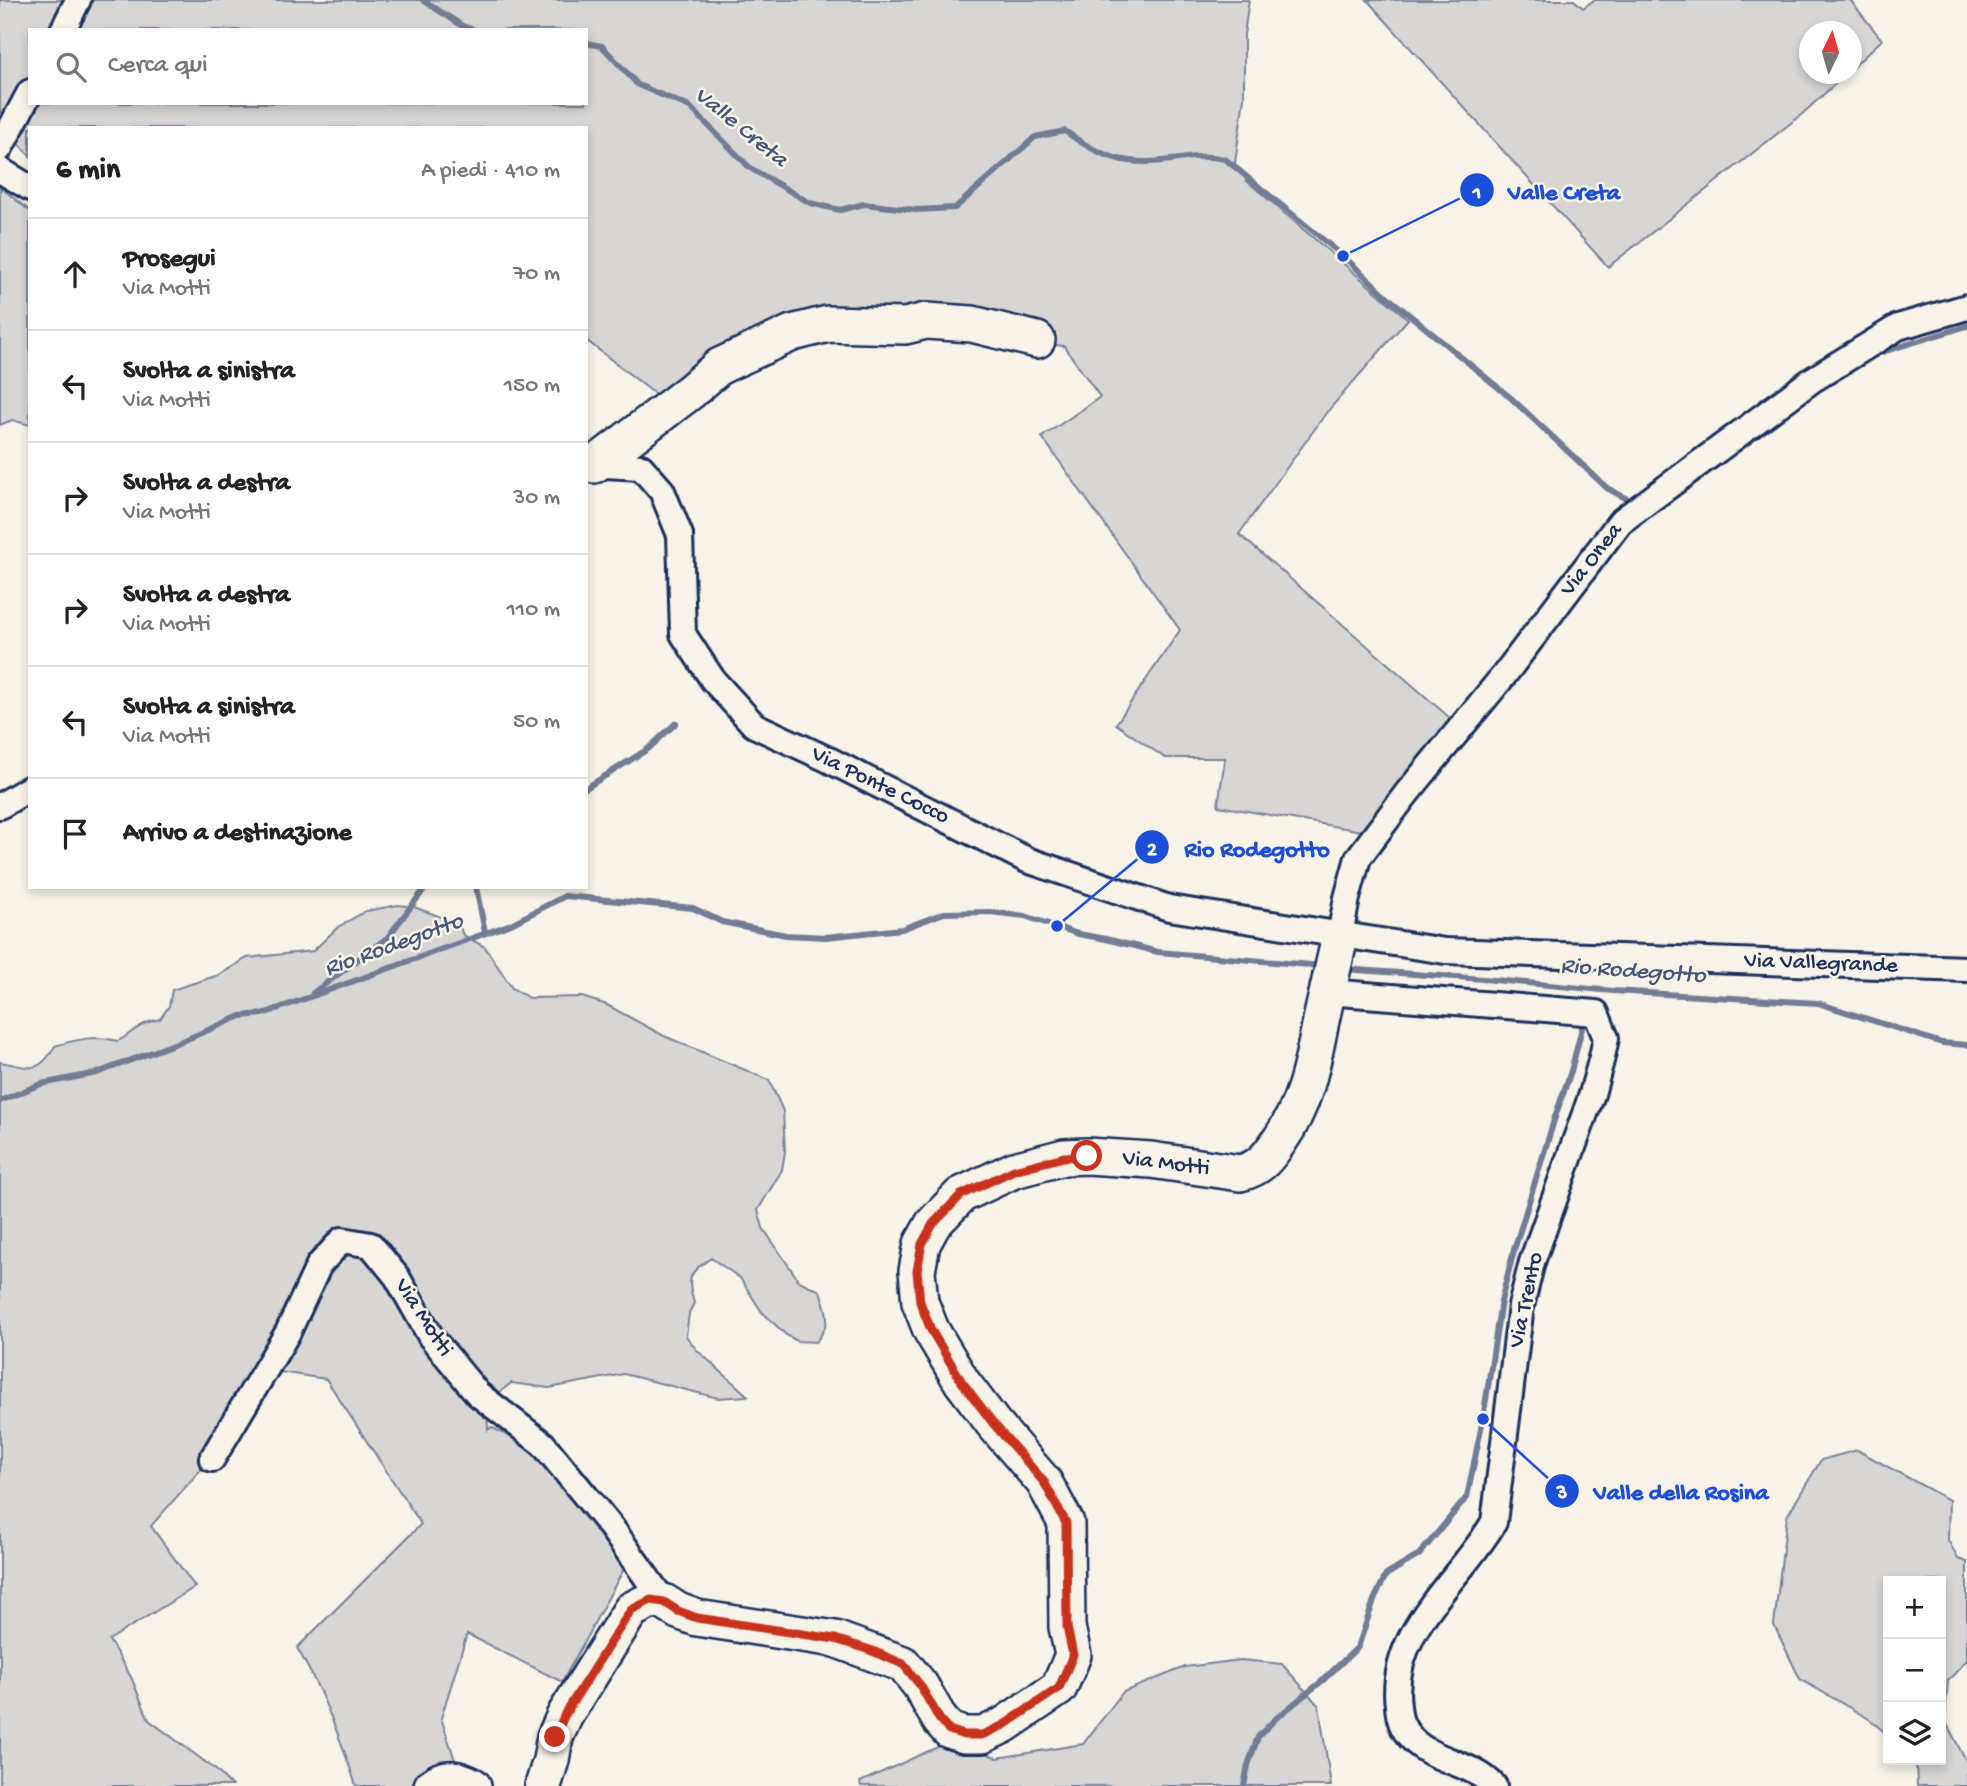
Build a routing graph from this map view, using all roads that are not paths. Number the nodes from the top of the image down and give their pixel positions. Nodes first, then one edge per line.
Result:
1 (78, 0) edge
2 (64, 28) edge
3 (28, 96) edge
4 (0, 148) edge
5 (0, 170) edge
6 (28, 187) edge
7 (1967, 307) edge
8 (1037, 340) dead end
9 (590, 465) edge
10 (28, 789) edge
11 (0, 806) edge
12 (1333, 966) junction
13 (1967, 969) edge
14 (212, 1460) dead end
15 (664, 1602) junction
16 (432, 1786) edge
17 (472, 1786) edge
18 (543, 1786) edge
19 (1494, 1786) edge

1 - 2 street
3 - 4 street
5 - 6 street
7 - 12 street, Via Onea
8 - 9 street
9 - 12 street, Via Ponte Cocco
10 - 11 street
12 - 13 street, Via Vallegrande
12 - 15 street, Via Motti
12 - 19 street, Via Trento
14 - 15 street, Via Motti
15 - 18 street
16 - 17 street

